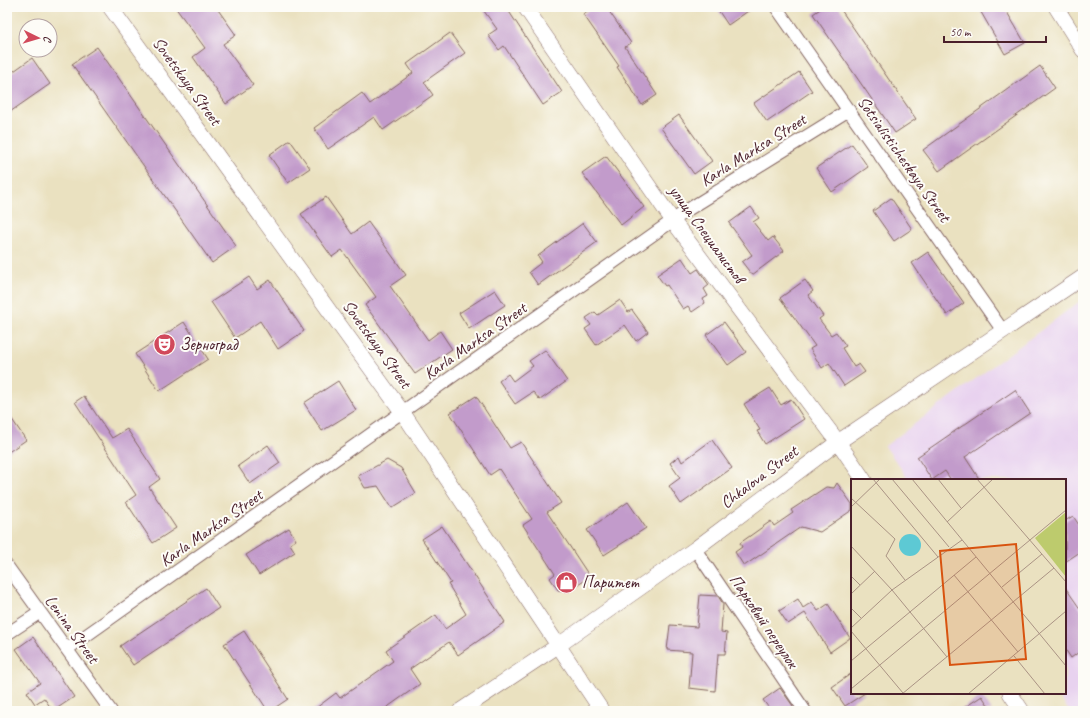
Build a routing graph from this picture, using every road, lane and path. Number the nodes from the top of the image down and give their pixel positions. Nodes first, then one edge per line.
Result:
1 (110, 7) edge
2 (525, 7) edge
3 (776, 7) edge
4 (1056, 7) edge
5 (1083, 50) edge
6 (849, 110) junction
7 (673, 221) junction
8 (1083, 277) edge
9 (1003, 331) junction
10 (403, 412) junction
11 (838, 442) junction
12 (863, 479) edge
13 (695, 549) junction
14 (7, 566) edge
15 (39, 613) junction
16 (7, 634) edge
17 (559, 645) junction
18 (68, 650) junction
19 (1011, 694) edge
20 (111, 711) edge
21 (460, 711) edge
22 (602, 711) edge
23 (805, 711) edge
24 (1022, 711) edge

1 - 10 street, Sovetskaya Street
2 - 7 street, улица Специалистов
3 - 6 street, Sotsialisticheskaya Street
4 - 5 street
6 - 7 street, Karla Marksa Street
6 - 9 street, Sotsialisticheskaya Street
7 - 10 street, Karla Marksa Street
7 - 11 street, улица Специалистов
8 - 9 street, Chkalova Street
9 - 11 street, Chkalova Street
10 - 17 street, Sovetskaya Street
10 - 18 street, Karla Marksa Street
11 - 12 street, улица Специалистов
11 - 13 street, Chkalova Street
13 - 17 street, Chkalova Street
13 - 23 street, Парковый переулок
14 - 15 street, Lenina Street
15 - 16 street
15 - 18 street, Lenina Street
17 - 21 street, Chkalova Street
17 - 22 street, Sovetskaya Street
18 - 20 street, Lenina Street
19 - 24 street

